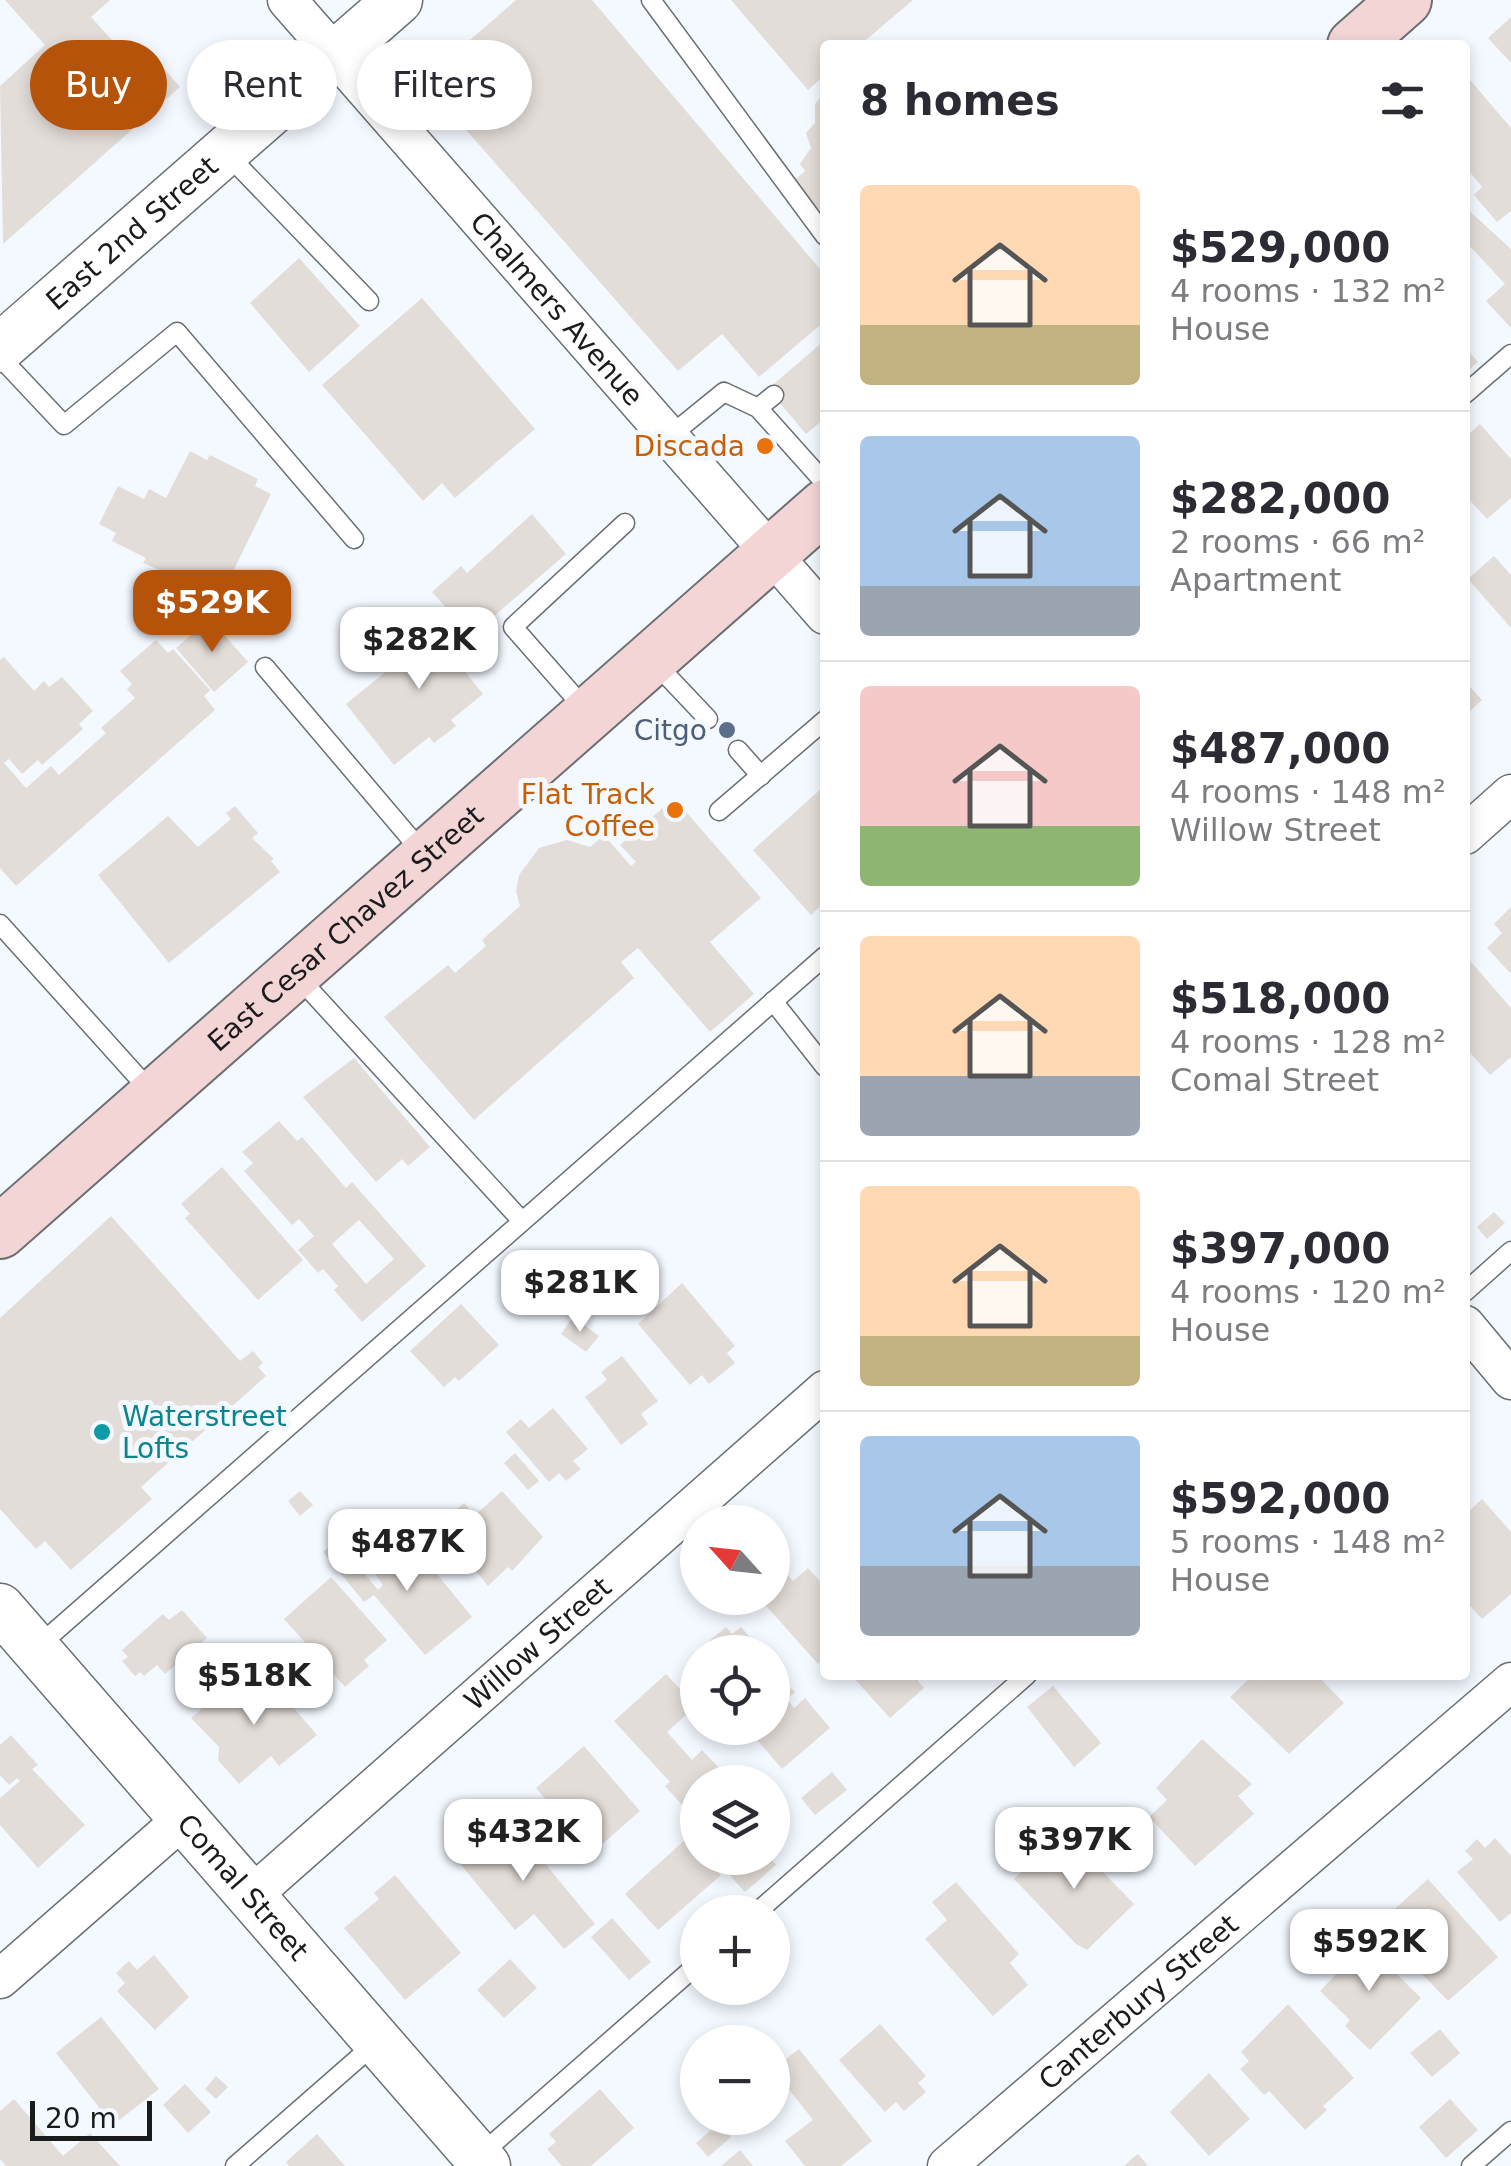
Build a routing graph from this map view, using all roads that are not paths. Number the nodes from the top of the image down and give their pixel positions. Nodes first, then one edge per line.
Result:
1 (287, 0) edge
2 (398, 0) edge
3 (652, 0) edge
4 (1405, 0) edge
5 (323, 40) edge
6 (1360, 40) edge
7 (337, 52) edge
8 (337, 56) edge
9 (250, 130) edge
10 (225, 152) junction
11 (820, 229) edge
12 (369, 301) dead end
13 (0, 348) edge
14 (1511, 354) edge
15 (0, 357) edge
16 (1470, 390) edge
17 (774, 395) dead end
18 (758, 408) junction
19 (671, 435) junction
20 (820, 475) edge
21 (820, 510) edge
22 (624, 523) dead end
23 (354, 539) dead end
24 (771, 553) junction
25 (820, 610) edge
26 (652, 659) junction
27 (265, 667) dead end
28 (589, 714) junction
29 (708, 719) dead end
30 (820, 724) edge
31 (738, 750) dead end
32 (761, 776) junction
33 (1511, 794) edge
34 (720, 811) dead end
35 (1470, 831) edge
36 (426, 857) junction
37 (0, 924) edge
38 (820, 961) edge
39 (294, 973) junction
40 (774, 1002) junction
41 (820, 1061) edge
42 (154, 1096) junction
43 (522, 1221) junction
44 (0, 1232) edge
45 (1511, 1251) edge
46 (1470, 1288) edge
47 (1470, 1330) edge
48 (1511, 1380) edge
49 (820, 1394) edge
50 (1, 1611) edge
51 (35, 1649) junction
52 (1021, 1680) edge
53 (1511, 1682) edge
54 (183, 1819) junction
55 (775, 1895) edge
56 (250, 1896) junction
57 (0, 1979) edge
58 (680, 1980) edge
59 (378, 2042) junction
60 (1511, 2131) edge
61 (482, 2161) edge
62 (235, 2166) edge
63 (947, 2166) edge
64 (1471, 2166) edge

1 - 5 street, Chalmers Avenue
2 - 7 street, East 2nd Street
3 - 11 lane
4 - 6 main road
8 - 19 street, Chalmers Avenue
9 - 10 street, East 2nd Street
10 - 12 lane
10 - 13 street, East 2nd Street
14 - 16 lane
15 - 23 lane
17 - 18 lane
18 - 19 lane
18 - 20 lane
19 - 24 street, Chalmers Avenue
21 - 24 main road, East Cesar Chavez Street
22 - 28 lane
24 - 25 street, Chalmers Avenue
24 - 26 main road, East Cesar Chavez Street
26 - 28 main road, East Cesar Chavez Street
26 - 29 lane
27 - 36 lane
28 - 36 main road, East Cesar Chavez Street
30 - 32 lane
31 - 32 lane
32 - 34 lane
33 - 35 street
36 - 39 main road, East Cesar Chavez Street
37 - 42 lane
38 - 40 lane
39 - 42 main road, East Cesar Chavez Street
39 - 43 lane
40 - 41 lane
40 - 43 lane
42 - 44 main road, East Cesar Chavez Street
43 - 51 lane
45 - 46 lane
47 - 48 street
49 - 56 street, Willow Street
50 - 51 street, Comal Street
51 - 54 street, Comal Street
52 - 55 lane
53 - 63 street, Canterbury Street
54 - 56 street, Comal Street
54 - 57 street
56 - 59 street, Comal Street
58 - 61 lane
59 - 61 street, Comal Street
59 - 62 lane
60 - 64 lane

